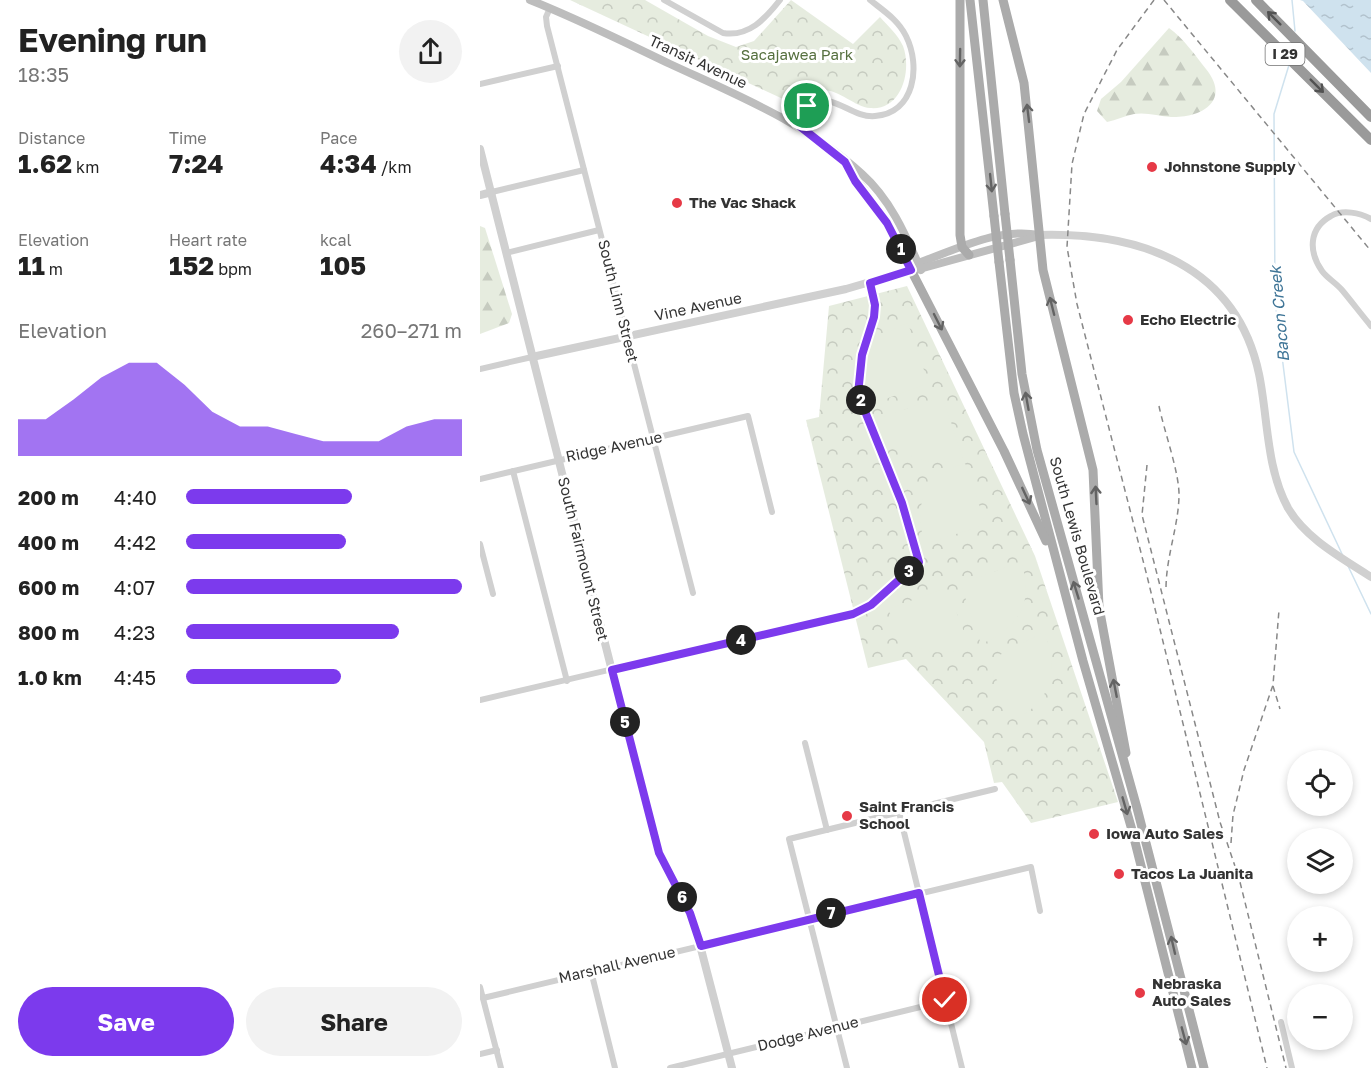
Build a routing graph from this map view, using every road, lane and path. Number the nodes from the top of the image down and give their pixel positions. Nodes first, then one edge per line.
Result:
1 (530, 0) edge
2 (664, 0) edge
3 (780, 0) edge
4 (870, 0) edge
5 (960, 0) edge
6 (970, 0) edge
7 (983, 0) edge
8 (1003, 0) edge
9 (1230, 0) edge
10 (1256, 0) edge
11 (549, 8) junction
12 (558, 66) junction
13 (480, 84) edge
14 (1371, 117) edge
15 (797, 124) junction
16 (1371, 140) edge
17 (480, 148) edge
18 (584, 170) junction
19 (492, 192) junction
20 (480, 195) edge
21 (1371, 219) edge
22 (600, 230) junction
23 (1039, 236) junction
24 (966, 251) junction
25 (506, 253) junction
26 (916, 268) junction
27 (870, 283) junction
28 (1371, 326) edge
29 (627, 336) junction
30 (532, 357) junction
31 (480, 369) edge
32 (653, 439) junction
33 (558, 460) junction
34 (513, 471) junction
35 (480, 479) edge
36 (772, 512) dead end
37 (480, 544) edge
38 (1060, 577) junction
39 (1371, 578) edge
40 (693, 593) dead end
41 (493, 594) dead end
42 (612, 670) junction
43 (567, 681) junction
44 (480, 700) edge
45 (805, 742) dead end
46 (995, 789) dead end
47 (1137, 808) junction
48 (899, 812) junction
49 (827, 830) junction
50 (919, 893) junction
51 (1041, 911) dead end
52 (809, 918) junction
53 (701, 946) junction
54 (591, 971) junction
55 (480, 987) edge
56 (483, 998) junction
57 (945, 1000) junction
58 (1281, 1022) dead end
59 (836, 1028) junction
60 (496, 1050) junction
61 (480, 1054) edge
62 (728, 1054) junction
63 (501, 1068) edge
64 (615, 1068) edge
65 (670, 1068) edge
66 (732, 1068) edge
67 (847, 1068) edge
68 (962, 1068) edge
69 (1192, 1068) edge
70 (1204, 1068) edge
71 (1292, 1068) edge

1 - 11 main road, Transit Avenue
2 - 3 street
4 - 15 street
5 -> 24 main road
6 -> 38 main road, South Lewis Boulevard, bridge
47 -> 7 main road, South Lewis Boulevard, bridge
23 -> 8 main road
9 -> 16 highway, I 29
14 -> 10 highway, I 29
11 - 12 street, South Linn Street
11 - 15 main road, Transit Avenue
12 - 13 street
12 - 18 street, South Linn Street
15 - 26 main road, Transit Avenue
17 - 19 street, South Fairmount Street
18 - 19 street
18 - 22 street, South Linn Street
19 - 20 street
19 - 25 street, South Fairmount Street
21 - 28 street
22 - 25 street
22 - 29 street, South Linn Street
23 - 24 main road
23 - 39 street
47 -> 23 main road
24 - 26 main road
25 - 30 street, South Fairmount Street
26 - 27 street, Vine Avenue
26 -> 38 main road
27 - 29 street, Vine Avenue
27 - 42 street
29 - 30 street, Vine Avenue
29 - 32 street, South Linn Street
30 - 31 street, Vine Avenue
30 - 33 street, South Fairmount Street
32 - 33 street, Ridge Avenue
32 - 36 street, Ridge Avenue
32 - 40 street, South Linn Street
33 - 34 street, Ridge Avenue
33 - 42 street, South Fairmount Street
34 - 35 street, Ridge Avenue
34 - 43 street
37 - 41 street
38 -> 69 main road, South Lewis Boulevard
42 - 43 street
42 - 53 street, South Fairmount Street
43 - 44 street
45 - 49 street
46 - 48 street
70 -> 47 main road, South Lewis Boulevard
48 - 49 street
48 - 50 street
49 - 52 street
50 - 51 street, Marshall Avenue
50 - 52 street, Marshall Avenue
50 - 57 street
52 - 53 street, Marshall Avenue
52 - 59 street
53 - 54 street, Marshall Avenue
53 - 62 street, South Fairmount Street
54 - 56 street, Marshall Avenue
54 - 64 street
55 - 56 street
56 - 60 street
57 - 59 street, Dodge Avenue
57 - 68 street
58 - 71 street
59 - 62 street, Dodge Avenue
59 - 67 street
60 - 61 street
60 - 63 street
62 - 65 street, Dodge Avenue
62 - 66 street, South Fairmount Street

